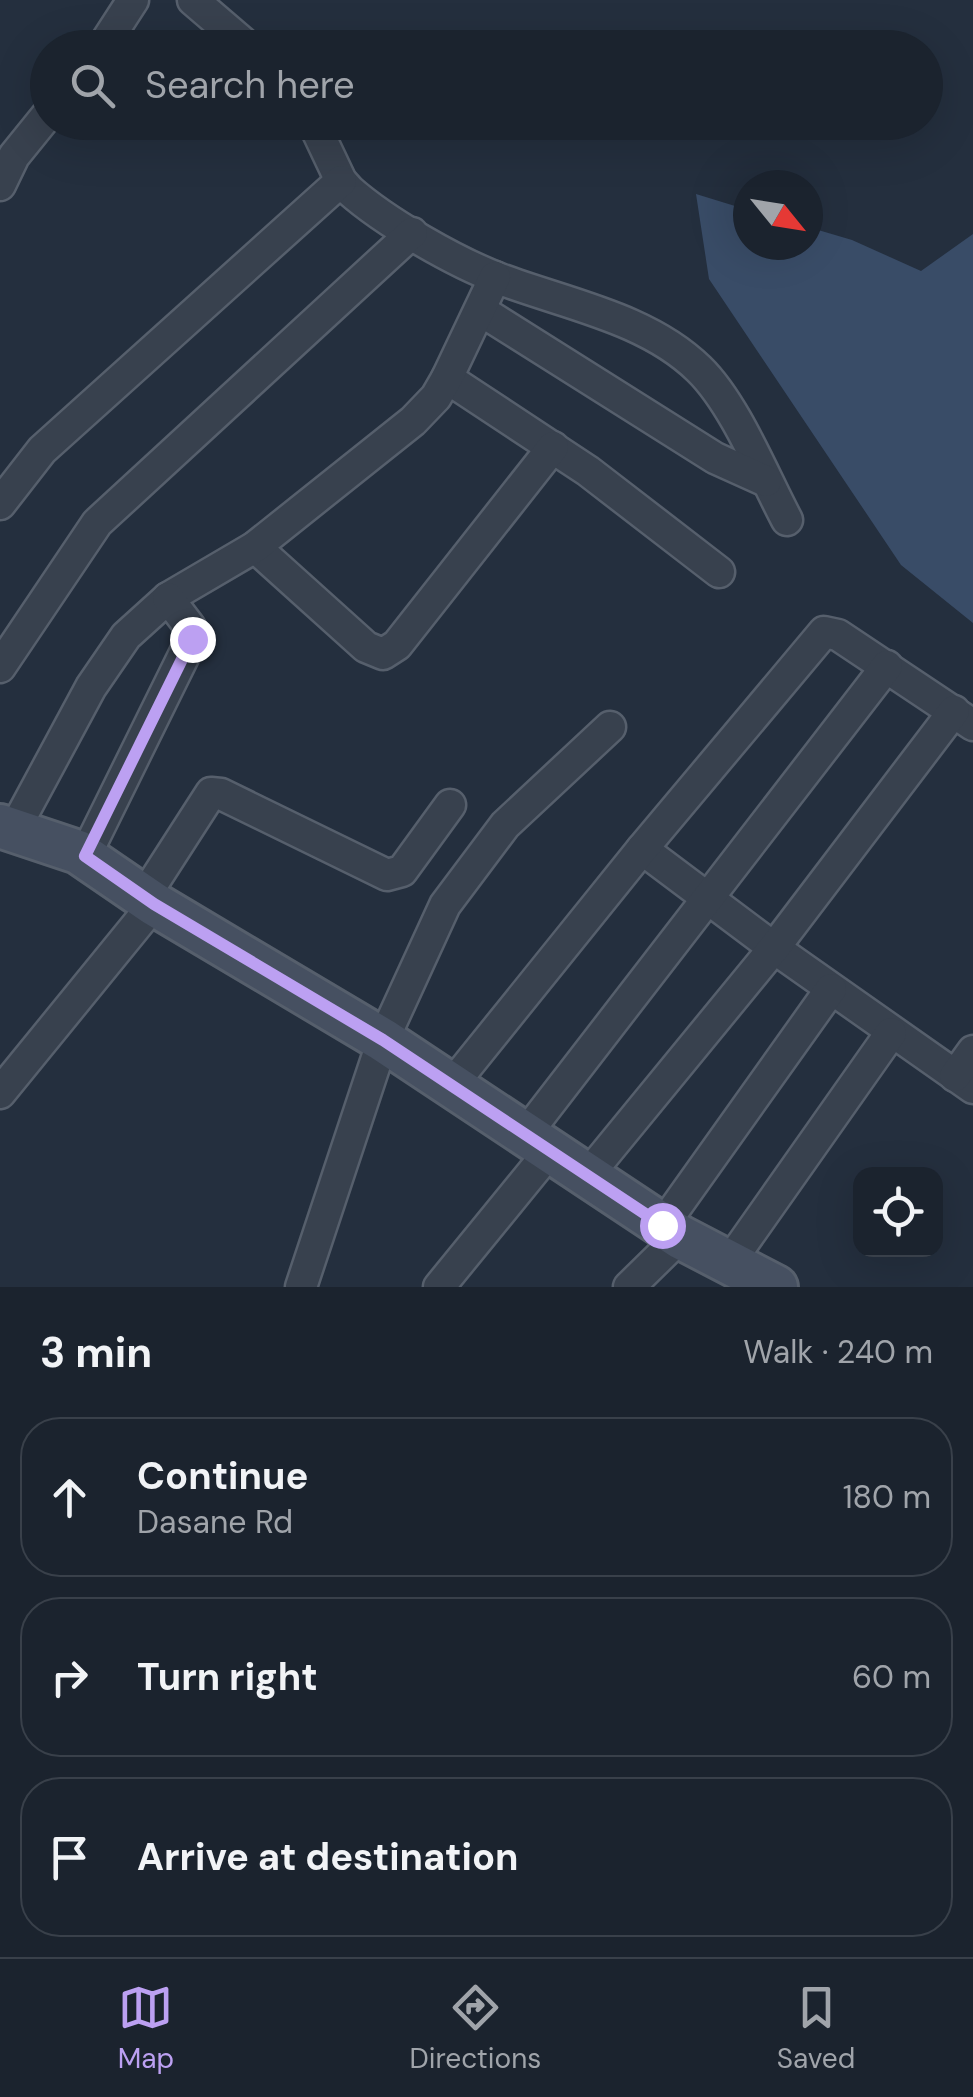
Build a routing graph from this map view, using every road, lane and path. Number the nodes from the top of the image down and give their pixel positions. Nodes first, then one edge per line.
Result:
1 (134, 0) edge
2 (193, 0) edge
3 (114, 30) edge
4 (228, 30) edge
5 (30, 136) edge
6 (322, 140) edge
7 (341, 181) junction
8 (0, 185) edge
9 (412, 234) junction
10 (495, 277) junction
11 (480, 310) junction
12 (447, 378) junction
13 (552, 447) junction
14 (766, 481) junction
15 (0, 504) edge
16 (787, 520) dead end
17 (254, 547) junction
18 (718, 572) dead end
19 (168, 598) junction
20 (887, 666) junction
21 (0, 667) edge
22 (964, 718) edge
23 (610, 726) dead end
24 (450, 805) dead end
25 (7, 828) edge
26 (642, 849) junction
27 (85, 856) junction
28 (706, 898) junction
29 (149, 901) junction
30 (774, 948) junction
31 (831, 989) junction
32 (891, 1033) junction
33 (383, 1040) junction
34 (973, 1050) edge
35 (964, 1082) edge
36 (450, 1086) junction
37 (0, 1092) edge
38 (538, 1143) junction
39 (588, 1176) junction
40 (672, 1231) junction
41 (729, 1263) junction
42 (300, 1287) edge
43 (439, 1287) edge
44 (630, 1287) edge
45 (776, 1287) edge

1 - 3 street
2 - 4 street
5 - 8 street
6 - 7 street
7 - 9 street
7 - 15 street
9 - 10 street
9 - 21 street
10 - 11 street
10 - 14 street
11 - 12 street
11 - 14 street
12 - 13 street
12 - 17 street
13 - 17 street
13 - 18 street
14 - 16 street
17 - 19 street
19 - 25 street
19 - 27 street
20 - 22 street
20 - 26 street
20 - 28 street
22 - 30 street
23 - 33 street
24 - 29 street
25 - 27 street
26 - 28 street
26 - 36 street
27 - 29 street
28 - 30 street
28 - 38 street
29 - 33 street
29 - 37 street
30 - 31 street
30 - 39 street
31 - 32 street
31 - 40 street
32 - 35 street
32 - 41 street
33 - 36 street
33 - 42 street
34 - 35 street
36 - 38 street
38 - 39 street
38 - 43 street
39 - 40 street
40 - 41 street
40 - 44 street
41 - 45 street

